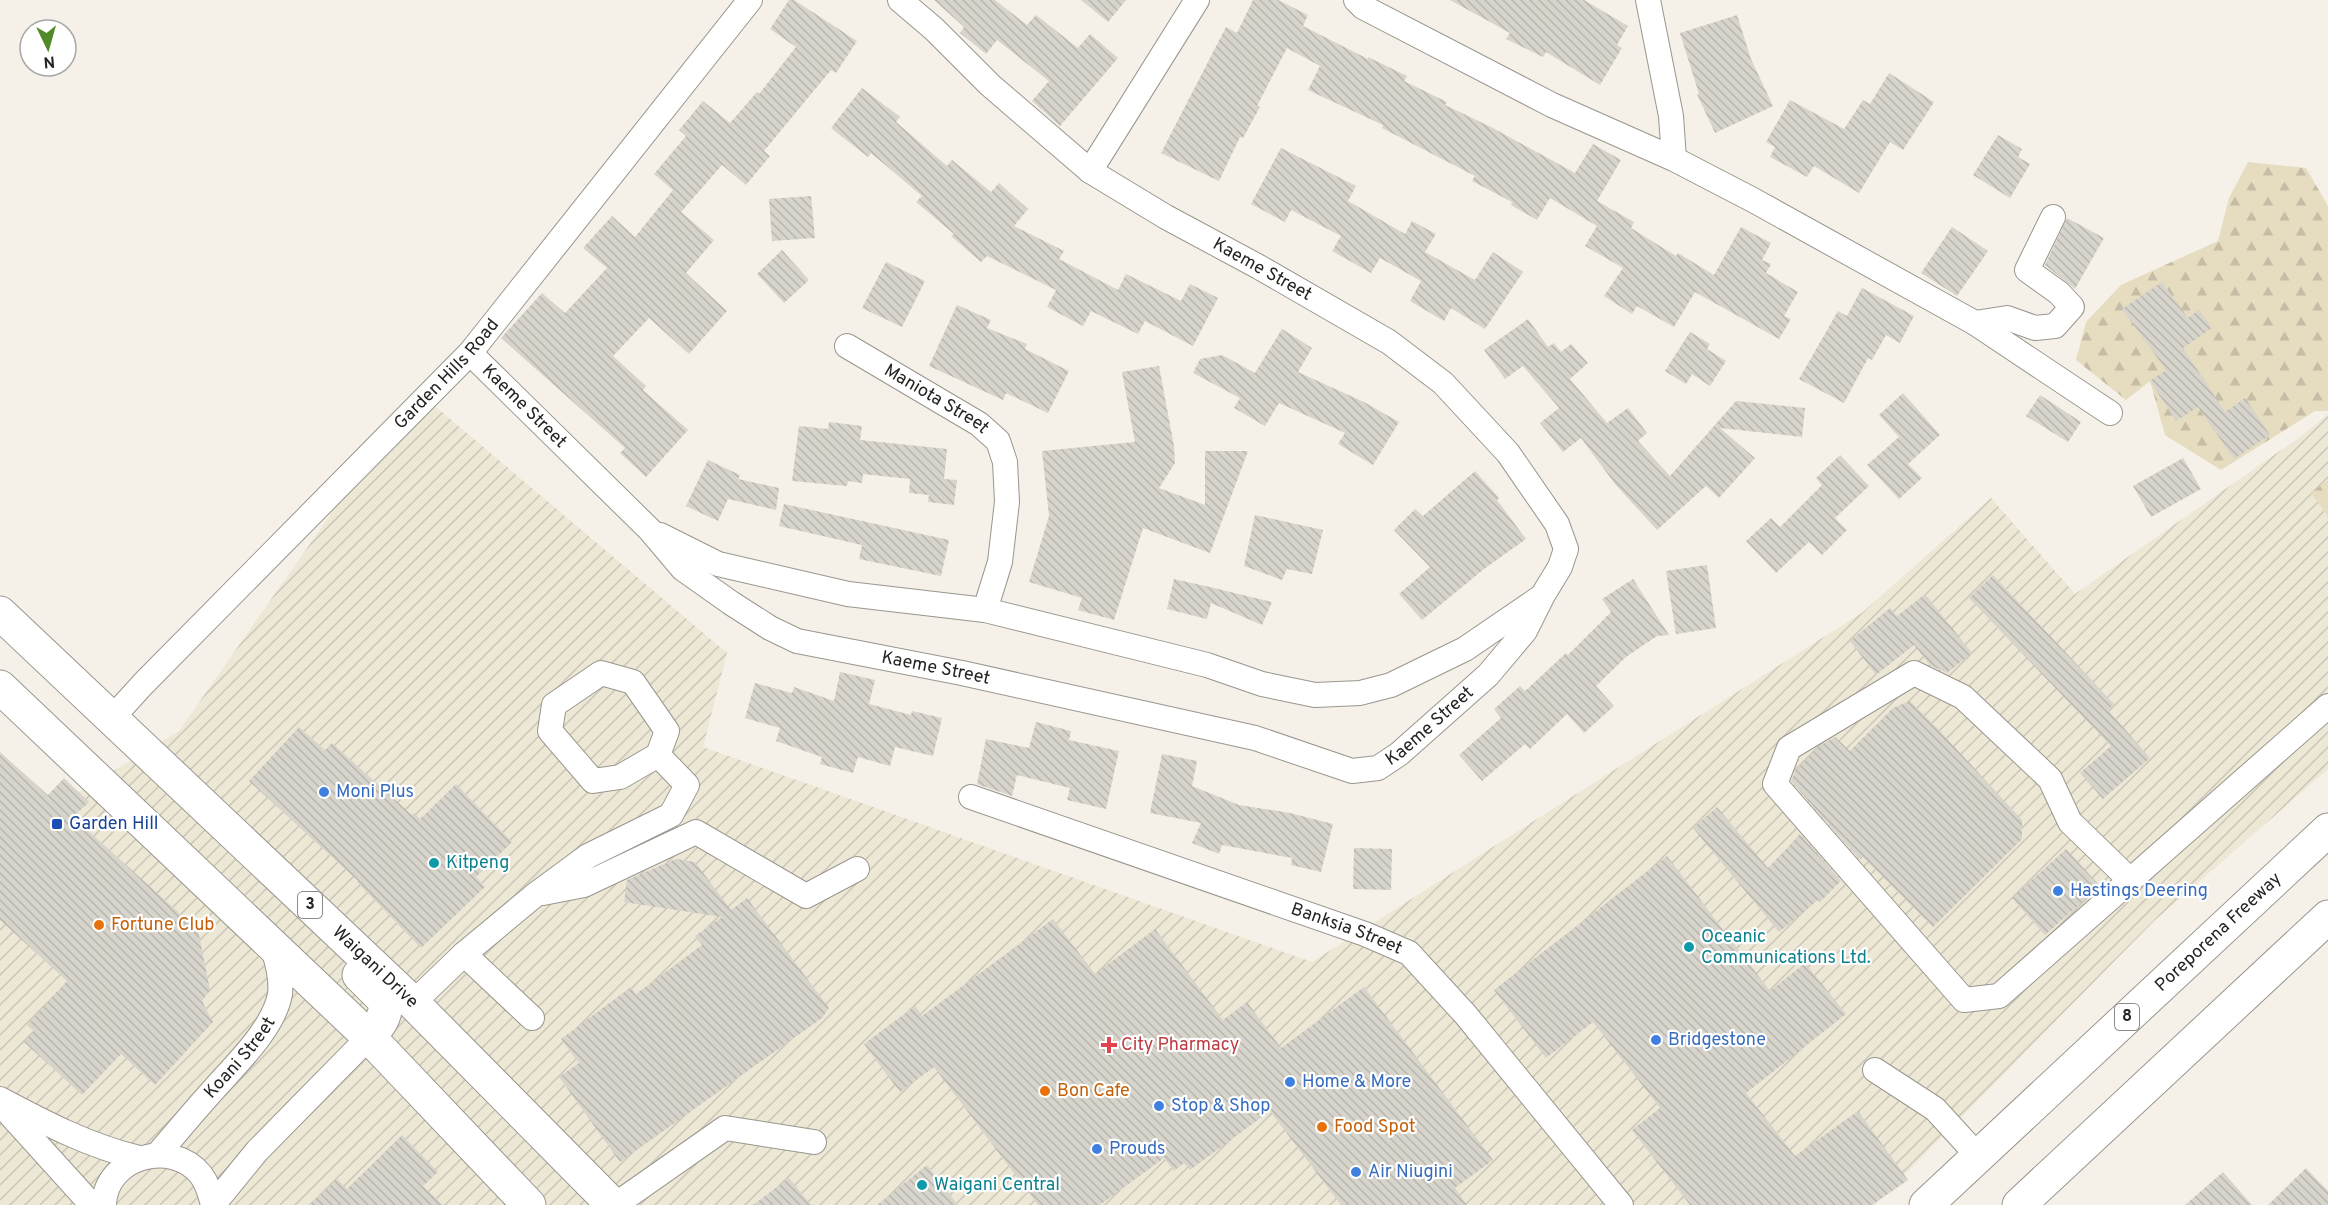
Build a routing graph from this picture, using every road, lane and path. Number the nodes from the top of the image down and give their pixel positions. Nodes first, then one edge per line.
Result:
1 (900, 0) edge
2 (1197, 0) edge
3 (1648, 0) edge
4 (749, 1) edge
5 (1362, 2) edge
6 (1674, 159) junction
7 (1090, 171) junction
8 (2053, 217) dead end
9 (1975, 323) junction
10 (847, 345) dead end
11 (470, 353) junction
12 (2110, 413) dead end
13 (650, 530) junction
14 (1543, 596) junction
15 (985, 610) junction
16 (0, 613) edge
17 (0, 687) edge
18 (2328, 706) edge
19 (112, 718) junction
20 (658, 755) junction
21 (971, 797) dead end
22 (2328, 830) edge
23 (238, 835) junction
24 (857, 868) dead end
25 (2130, 880) junction
26 (535, 895) junction
27 (2328, 917) edge
28 (272, 944) junction
29 (464, 954) junction
30 (413, 1003) junction
31 (532, 1018) dead end
32 (369, 1037) junction
33 (1875, 1070) dead end
34 (0, 1101) edge
35 (814, 1142) dead end
36 (148, 1156) junction
37 (1978, 1156) junction
38 (92, 1205) edge
39 (104, 1205) edge
40 (213, 1205) edge
41 (529, 1205) edge
42 (614, 1205) edge
43 (1621, 1205) edge
44 (1926, 1205) edge
45 (2019, 1205) edge

1 - 7 street, Kaeme Street
2 - 7 street
3 - 6 street
4 - 11 street, Garden Hills Road
5 - 6 street
6 - 9 street
7 - 14 street, Kaeme Street
8 - 9 street
9 - 12 street
10 - 15 street, Maniota Street
11 - 13 street, Kaeme Street
11 - 19 street, Garden Hills Road
13 - 14 street, Kaeme Street
13 - 15 street
14 - 15 street
16 - 19 highway, Waigani Drive / 3
17 - 28 highway
18 - 25 street
19 - 23 highway, Waigani Drive / 3
20 - 20 street
20 - 26 street
21 - 43 street, Banksia Street
22 - 37 highway, Poreporena Freeway / 8
23 - 30 highway, Waigani Drive / 3
23 - 32 highway
24 - 26 street
25 - 25 street
26 - 29 street
27 - 45 highway
28 - 32 highway
28 - 36 street, Koani Street
29 - 30 street
29 - 31 street
30 - 42 highway, Waigani Drive / 3
32 - 40 street
32 - 41 highway
33 - 37 street
34 - 36 street
34 - 38 street
35 - 42 street
36 - 39 street, Koani Street
36 - 40 street
37 - 44 highway, Poreporena Freeway / 8

